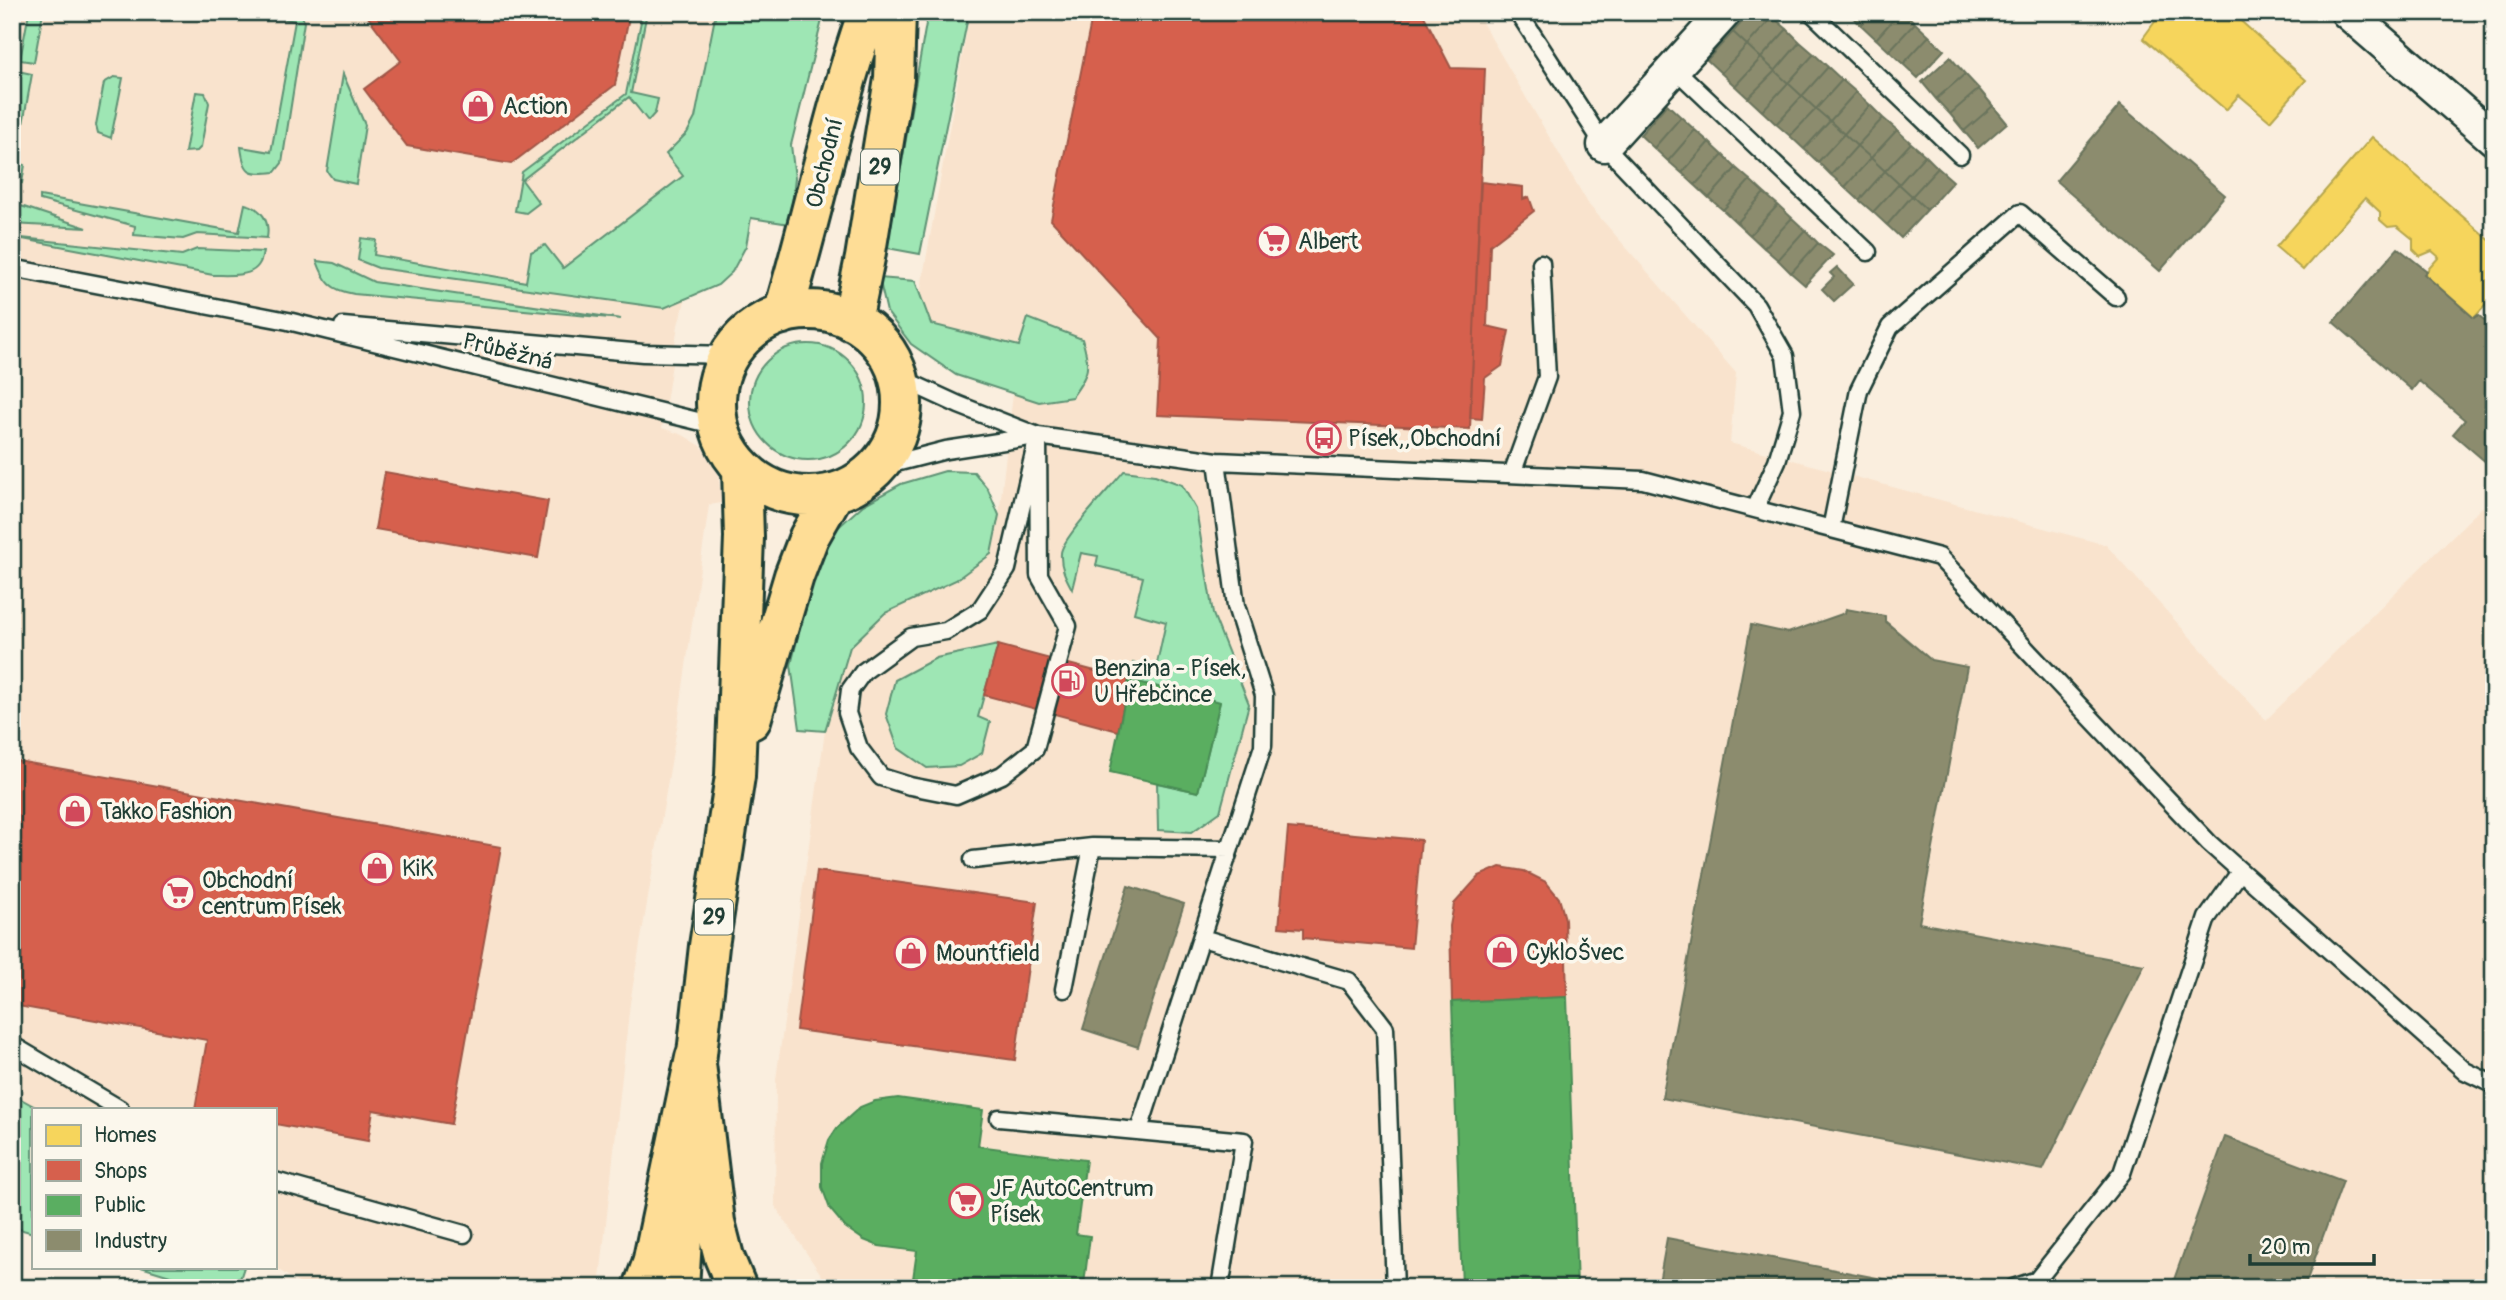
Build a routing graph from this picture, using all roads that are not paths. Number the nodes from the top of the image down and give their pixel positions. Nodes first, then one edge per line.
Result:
1 (868, 12) edge
2 (896, 12) edge
3 (1518, 12) edge
4 (1725, 12) edge
5 (1811, 12) edge
6 (2347, 12) edge
7 (1674, 68) junction
8 (2494, 139) edge
9 (1604, 145) junction
10 (1960, 155) dead end
11 (1868, 252) dead end
12 (1541, 263) dead end
13 (12, 268) edge
14 (2116, 296) dead end
15 (783, 314) junction
16 (288, 321) junction
17 (852, 321) junction
18 (729, 355) junction
19 (898, 377) junction
20 (718, 426) junction
21 (1038, 436) junction
22 (1217, 461) junction
23 (876, 468) junction
24 (742, 469) junction
25 (1512, 474) junction
26 (834, 493) junction
27 (1755, 509) junction
28 (1830, 529) junction
29 (735, 776) junction
30 (1093, 847) junction
31 (1230, 849) junction
32 (973, 860) dead end
33 (2240, 872) junction
34 (1202, 937) junction
35 (1064, 989) dead end
36 (12, 1045) edge
37 (695, 1058) junction
38 (2494, 1085) edge
39 (118, 1108) edge
40 (999, 1118) dead end
41 (1139, 1130) junction
42 (276, 1181) edge
43 (464, 1234) dead end
44 (643, 1288) edge
45 (680, 1288) edge
46 (737, 1288) edge
47 (1220, 1288) edge
48 (1395, 1288) edge
49 (2013, 1288) edge

1 - 15 main road, Obchodní
2 - 17 main road, 29
3 - 9 lane
4 - 7 street
5 - 10 lane
6 - 8 street
7 - 9 street
7 - 11 lane
9 - 27 lane
12 - 25 lane
13 - 16 lane, Průběžná
14 - 28 lane
15 - 17 main road
15 - 18 main road
16 - 18 lane, Průběžná
16 - 20 lane, Průběžná
17 - 19 main road
18 - 20 main road
19 - 21 lane
19 - 23 main road
20 - 24 main road
21 - 21 lane
21 - 22 lane
21 - 23 lane
22 - 25 lane
22 - 31 lane
23 - 26 main road
24 - 26 main road
24 - 29 main road, 29
25 - 27 lane
26 - 29 main road, 29
27 - 28 lane
28 - 33 lane
29 - 37 main road, 29
30 - 31 lane
30 - 32 lane
30 - 35 lane
31 - 34 lane
33 - 38 lane
33 - 49 lane
34 - 41 lane
34 - 48 lane
36 - 39 lane
37 - 44 main road
37 - 45 main road, 29
37 - 46 main road
40 - 41 lane
41 - 47 lane
42 - 43 lane

